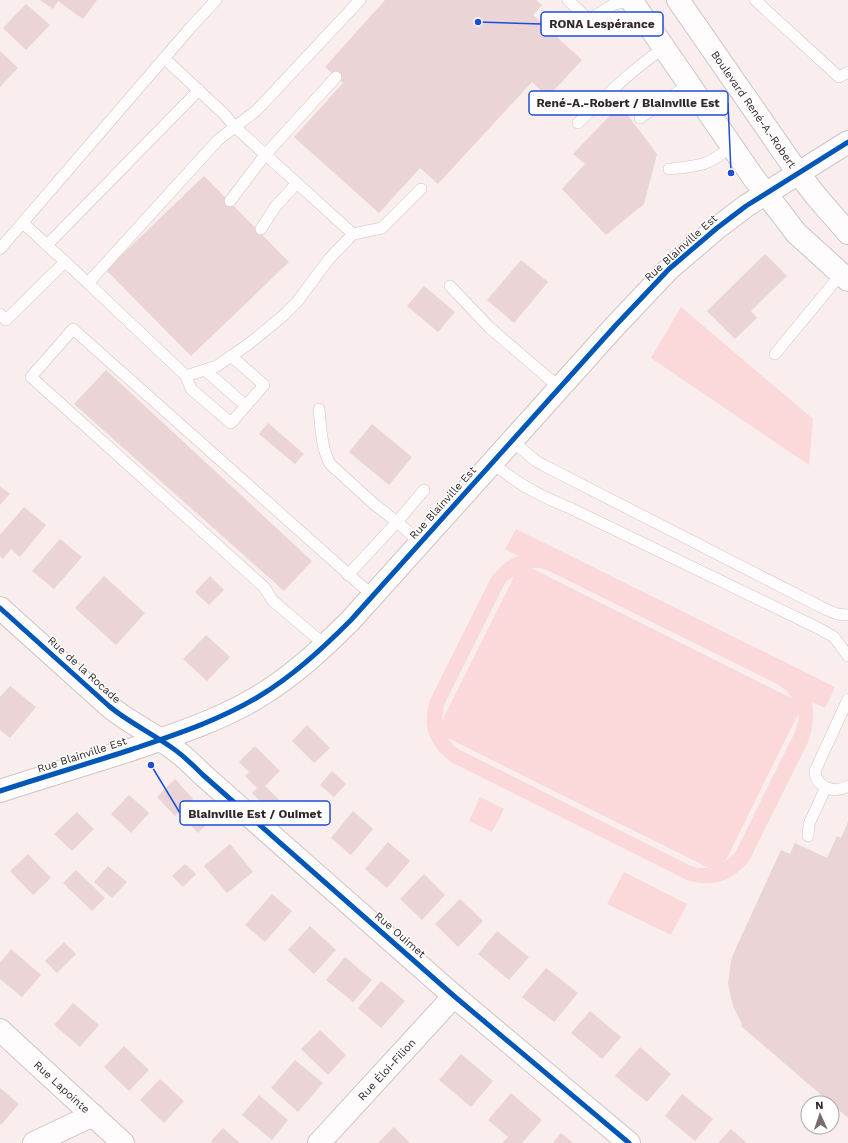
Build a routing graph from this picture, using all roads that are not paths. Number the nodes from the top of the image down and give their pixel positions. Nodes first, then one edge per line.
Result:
1 (216, 0) edge
2 (360, 0) edge
3 (568, 0) edge
4 (632, 0) edge
5 (678, 0) edge
6 (755, 0) edge
7 (664, 48) junction
8 (164, 58) junction
9 (848, 72) edge
10 (336, 77) dead end
11 (689, 85) junction
12 (199, 90) junction
13 (640, 118) dead end
14 (578, 123) dead end
15 (235, 127) junction
16 (848, 142) edge
17 (732, 146) junction
18 (266, 155) junction
19 (669, 169) dead end
20 (798, 173) junction
21 (297, 183) junction
22 (421, 189) dead end
23 (765, 193) junction
24 (230, 201) dead end
25 (23, 223) junction
26 (262, 228) dead end
27 (848, 233) edge
28 (353, 234) junction
29 (47, 245) junction
30 (0, 249) edge
31 (65, 262) junction
32 (845, 277) edge
33 (88, 283) junction
34 (450, 286) dead end
35 (0, 314) edge
36 (775, 354) dead end
37 (231, 356) junction
38 (205, 370) junction
39 (186, 376) junction
40 (560, 388) junction
41 (246, 406) junction
42 (319, 409) dead end
43 (512, 441) junction
44 (493, 463) junction
45 (424, 490) dead end
46 (397, 522) junction
47 (421, 543) junction
48 (348, 575) junction
49 (373, 596) junction
50 (0, 608) edge
51 (848, 615) edge
52 (325, 645) junction
53 (848, 656) edge
54 (848, 699) edge
55 (160, 740) junction
56 (848, 786) edge
57 (826, 787) junction
58 (0, 791) edge
59 (808, 836) dead end
60 (454, 996) junction
61 (0, 1030) edge
62 (93, 1115) junction
63 (34, 1143) edge
64 (123, 1143) edge
65 (319, 1143) edge
66 (629, 1143) edge

1 - 8 lane
2 - 15 lane
3 - 4 lane
4 - 7 street
5 - 20 street, Boulevard René-A.-Robert
6 - 9 lane
7 - 11 street
7 - 14 lane
8 - 12 lane
8 - 25 lane
10 - 18 lane
11 - 13 lane
11 - 17 street
12 - 15 lane
12 - 29 lane
15 - 18 lane
15 - 33 lane
16 - 20 street, Rue Blainville Est
17 - 19 lane
17 - 23 street
18 - 21 lane
18 - 24 lane
20 - 23 street, Rue Blainville Est
20 - 27 street, Boulevard René-A.-Robert
21 - 26 lane
21 - 28 lane
22 - 28 lane
23 - 32 street
23 - 40 street, Rue Blainville Est
25 - 29 lane
25 - 30 lane
28 - 37 lane
29 - 31 lane
31 - 33 lane
31 - 35 lane
32 - 36 lane
33 - 39 lane
34 - 40 lane
37 - 38 lane
37 - 41 lane
38 - 39 lane
38 - 41 lane
39 - 41 lane
40 - 43 street, Rue Blainville Est
42 - 46 lane
43 - 44 street, Rue Blainville Est
43 - 51 lane
44 - 47 street, Rue Blainville Est
44 - 53 lane
45 - 46 lane
46 - 47 lane
46 - 48 lane
47 - 49 street, Rue Blainville Est
48 - 49 lane
48 - 52 lane
49 - 52 street, Rue Blainville Est
50 - 55 street, Rue de la Rocade
52 - 55 street, Rue Blainville Est
54 - 57 lane
55 - 58 street, Rue Blainville Est
55 - 60 street, Rue Ouimet
56 - 57 lane
57 - 59 lane
60 - 65 street, Rue Éloi-Filion
60 - 66 street, Rue Ouimet
61 - 62 street, Rue Lapointe
62 - 63 street
62 - 64 street, Rue Lapointe

